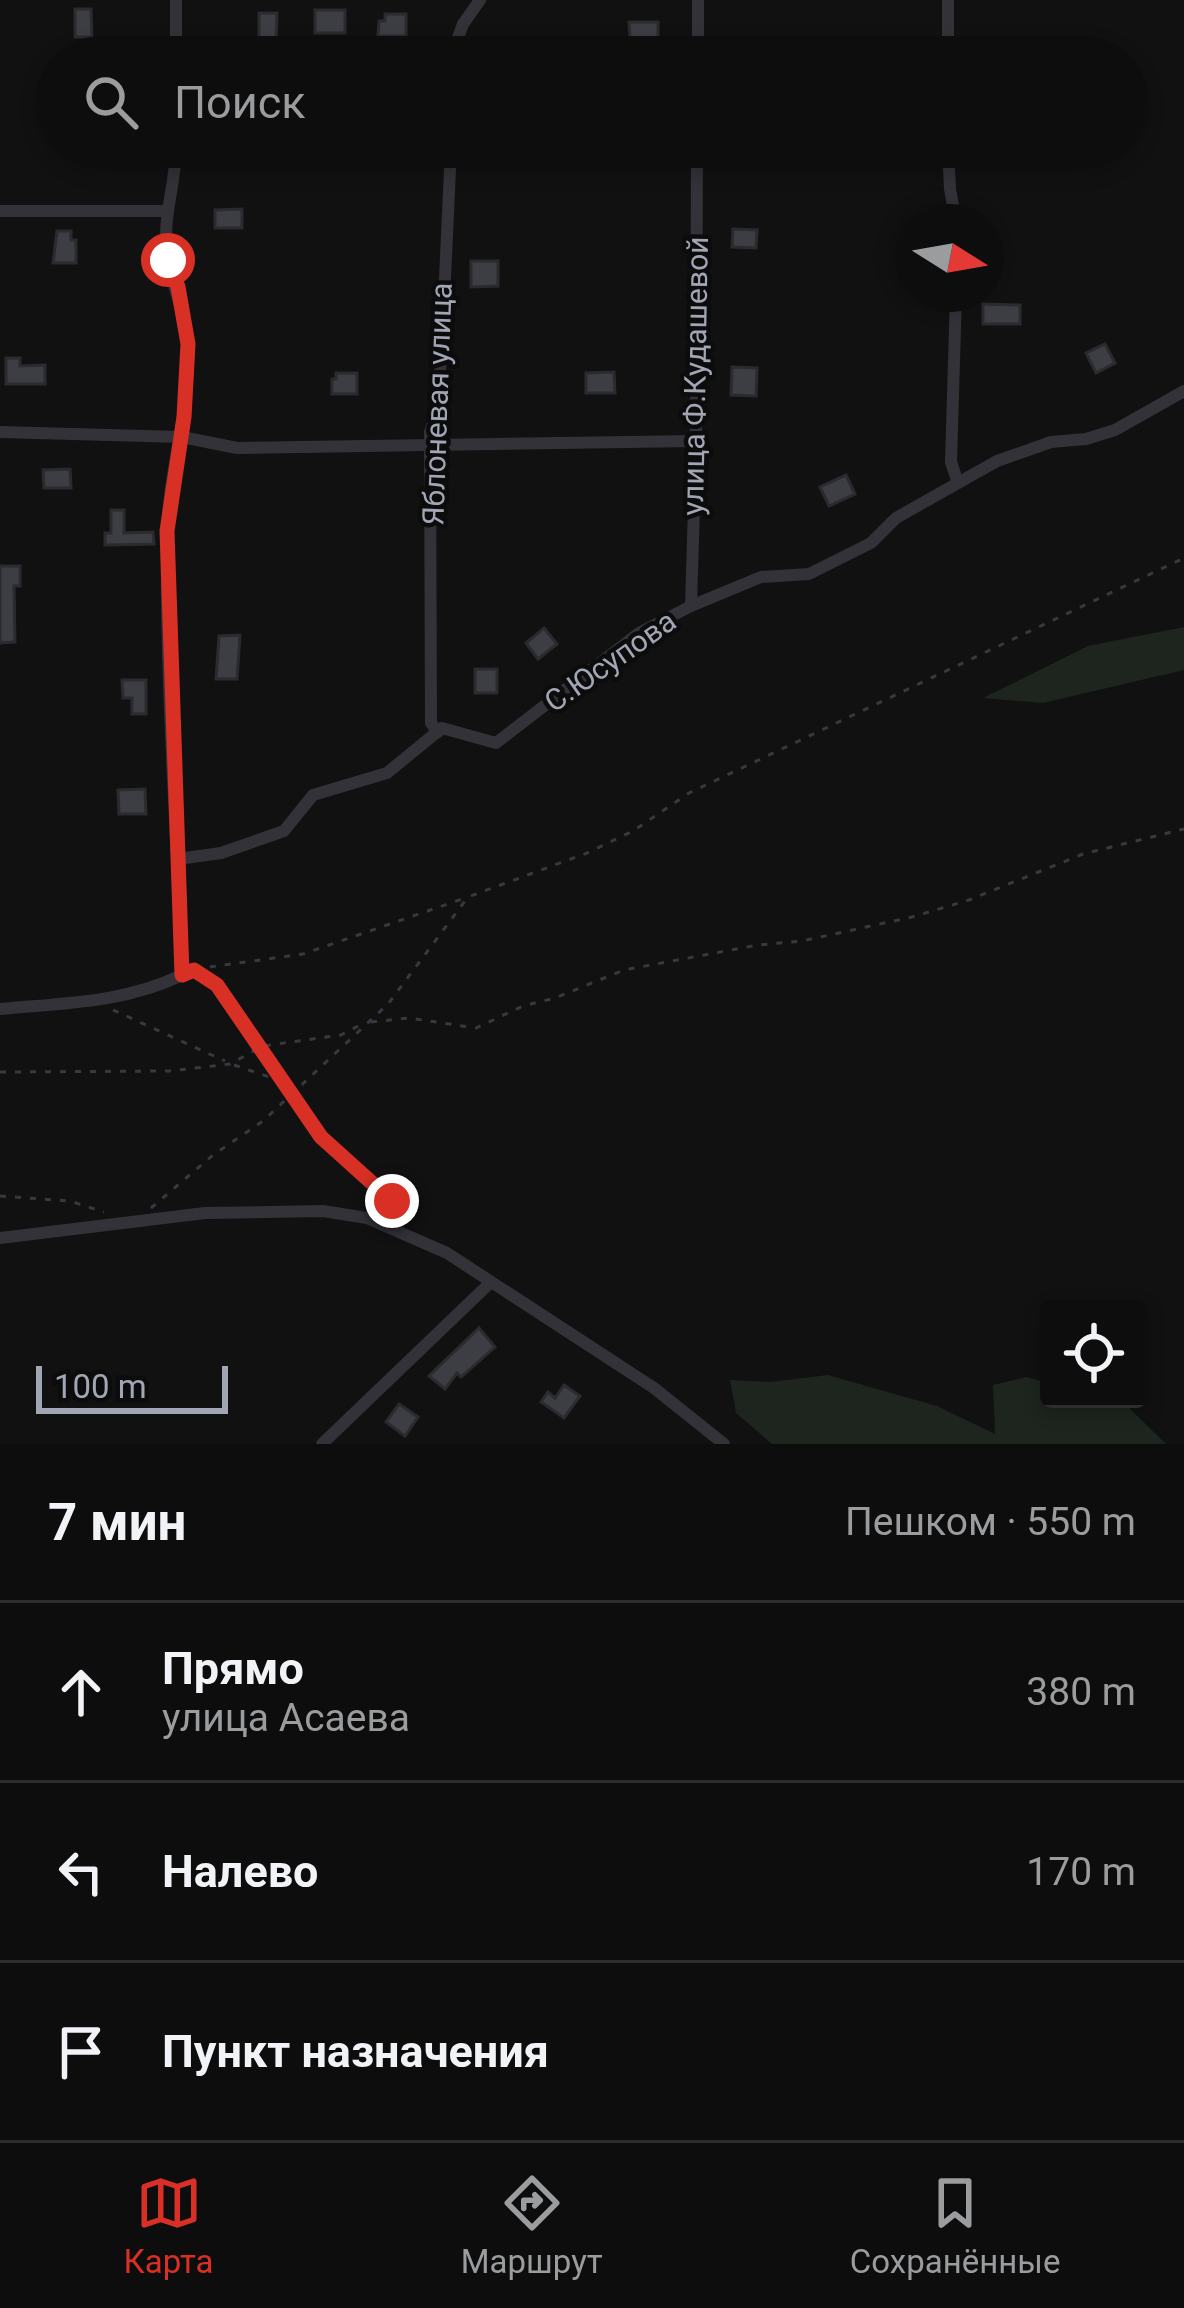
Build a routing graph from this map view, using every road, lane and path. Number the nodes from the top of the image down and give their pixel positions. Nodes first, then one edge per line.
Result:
1 (176, 0) edge
2 (480, 0) edge
3 (698, 0) edge
4 (948, 0) edge
5 (176, 36) edge
6 (459, 36) edge
7 (698, 36) edge
8 (948, 36) edge
9 (176, 168) edge
10 (451, 168) edge
11 (697, 168) edge
12 (949, 168) edge
13 (953, 204) edge
14 (0, 211) edge
15 (165, 211) junction
16 (955, 312) edge
17 (1184, 391) edge
18 (0, 432) edge
19 (182, 437) junction
20 (696, 441) junction
21 (430, 445) junction
22 (958, 483) junction
23 (1184, 558) edge
24 (691, 606) junction
25 (437, 732) junction
26 (1184, 829) edge
27 (178, 859) junction
28 (468, 897) junction
29 (188, 972) junction
30 (89, 1001) junction
31 (0, 1009) edge
32 (365, 1023) junction
33 (258, 1049) junction
34 (230, 1064) junction
35 (0, 1072) edge
36 (281, 1081) junction
37 (290, 1094) junction
38 (0, 1196) edge
39 (140, 1221) junction
40 (119, 1223) junction
41 (400, 1231) junction
42 (0, 1238) edge
43 (491, 1282) junction
44 (322, 1444) edge
45 (724, 1444) edge

1 - 5 street
2 - 6 street
3 - 7 street
4 - 8 street
9 - 15 street
10 - 21 street, Яблоневая улица
11 - 20 street, улица Ф.Кудашевой
12 - 13 street
14 - 15 street
15 - 19 street
16 - 22 street
17 - 22 street, С.Юсупова
18 - 19 street
19 - 21 street
19 - 27 street
20 - 21 street
20 - 24 street, улица Ф.Кудашевой
21 - 25 street, Яблоневая улица
22 - 24 street, С.Юсупова
23 - 28 path
24 - 25 street, С.Юсупова
25 - 27 street
26 - 32 path
27 - 29 street
28 - 29 path
28 - 32 path
29 - 30 street
29 - 33 path
30 - 31 street
30 - 34 path
32 - 33 path
32 - 37 path
33 - 34 path
33 - 36 path
34 - 35 path
34 - 36 path
36 - 37 path
37 - 39 path
37 - 41 path
38 - 40 path
39 - 40 street
39 - 41 street
40 - 42 street
41 - 43 street
43 - 44 street
43 - 45 street

